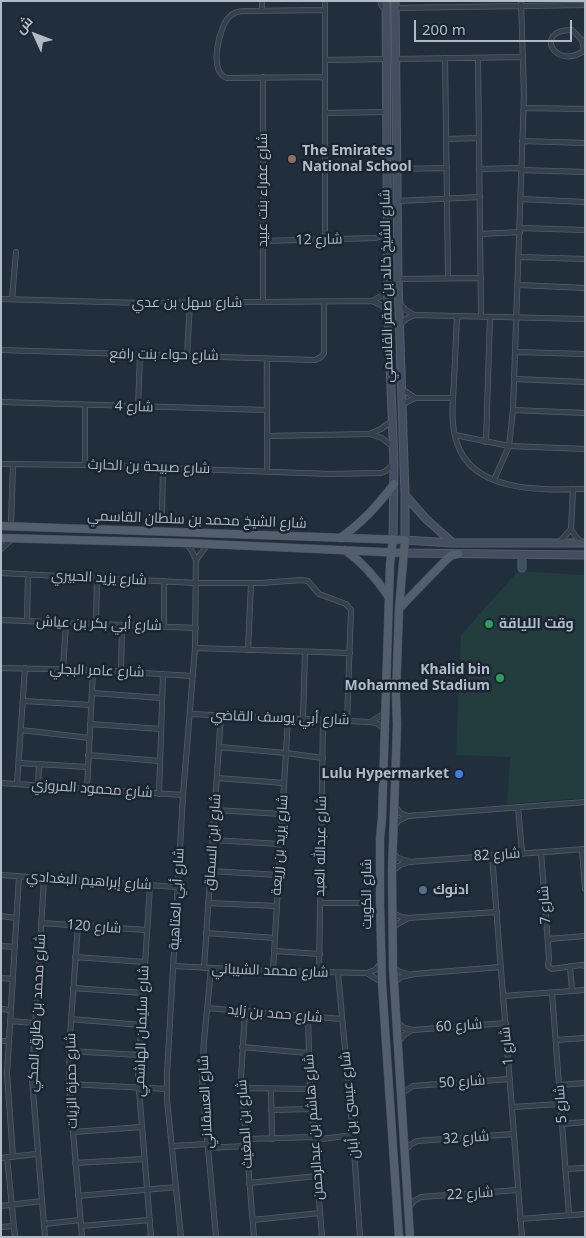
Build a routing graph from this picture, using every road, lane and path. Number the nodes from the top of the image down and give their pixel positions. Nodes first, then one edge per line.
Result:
1 (262, 1) edge
2 (325, 1) edge
3 (380, 1) edge
4 (386, 1) edge
5 (449, 1) edge
6 (572, 3) edge
7 (486, 4) edge
8 (521, 4) edge
9 (395, 5) edge
10 (585, 5) edge
11 (449, 7) junction
12 (325, 10) junction
13 (386, 10) junction
14 (262, 11) junction
15 (584, 50) edge
16 (522, 57) junction
17 (445, 58) junction
18 (478, 58) junction
19 (387, 59) junction
20 (396, 59) junction
21 (325, 60) junction
22 (264, 77) junction
23 (325, 77) junction
24 (524, 108) junction
25 (585, 109) edge
26 (388, 112) junction
27 (325, 113) junction
28 (479, 138) junction
29 (446, 139) junction
30 (522, 141) junction
31 (585, 143) edge
32 (446, 168) junction
33 (398, 169) junction
34 (480, 169) junction
35 (521, 169) junction
36 (585, 172) edge
37 (480, 196) junction
38 (388, 198) junction
39 (447, 198) junction
40 (521, 199) junction
41 (398, 201) junction
42 (585, 202) edge
43 (399, 214) junction
44 (389, 228) junction
45 (520, 230) junction
46 (585, 230) edge
47 (480, 234) junction
48 (376, 238) junction
49 (325, 240) junction
50 (263, 241) junction
51 (389, 247) junction
52 (16, 252) dead end
53 (520, 257) junction
54 (585, 259) edge
55 (448, 278) junction
56 (481, 278) junction
57 (398, 279) junction
58 (519, 285) junction
59 (388, 288) junction
60 (585, 288) edge
61 (1, 299) edge
62 (12, 299) junction
63 (372, 301) junction
64 (263, 302) junction
65 (324, 302) junction
66 (190, 303) junction
67 (399, 303) junction
68 (388, 312) junction
69 (414, 315) junction
70 (458, 316) junction
71 (481, 316) junction
72 (490, 317) junction
73 (518, 317) junction
74 (585, 319) edge
75 (400, 325) junction
76 (1, 350) edge
77 (516, 352) junction
78 (585, 354) edge
79 (140, 355) junction
80 (187, 356) junction
81 (267, 359) junction
82 (515, 379) junction
83 (585, 382) edge
84 (402, 389) junction
85 (415, 398) junction
86 (453, 398) junction
87 (1, 402) edge
88 (403, 404) junction
89 (85, 405) junction
90 (138, 407) junction
91 (266, 410) junction
92 (513, 410) junction
93 (585, 413) edge
94 (392, 422) junction
95 (368, 434) junction
96 (455, 435) junction
97 (268, 436) junction
98 (486, 442) junction
99 (508, 446) junction
100 (394, 448) junction
101 (585, 449) edge
102 (394, 463) junction
103 (1, 464) edge
104 (13, 464) junction
105 (85, 465) junction
106 (164, 468) junction
107 (267, 471) junction
108 (494, 480) junction
109 (394, 484) junction
110 (573, 489) junction
111 (585, 489) edge
112 (405, 495) junction
113 (162, 516) dead end
114 (1, 526) edge
115 (11, 526) junction
116 (571, 528) junction
117 (1, 538) edge
118 (340, 538) junction
119 (13, 539) junction
120 (393, 539) junction
121 (404, 540) junction
122 (186, 543) junction
123 (452, 543) junction
124 (584, 543) edge
125 (208, 544) junction
126 (558, 544) junction
127 (1, 549) edge
128 (343, 549) junction
129 (391, 552) junction
130 (404, 553) junction
131 (458, 554) junction
132 (522, 555) junction
133 (585, 555) edge
134 (196, 560) junction
135 (522, 568) dead end
136 (1, 573) edge
137 (28, 575) junction
138 (97, 578) junction
139 (164, 581) junction
140 (196, 583) junction
141 (251, 583) junction
142 (389, 596) junction
143 (399, 609) junction
144 (1, 620) edge
145 (27, 621) junction
146 (66, 622) junction
147 (96, 624) junction
148 (122, 625) junction
149 (164, 626) junction
150 (196, 628) junction
151 (195, 648) junction
152 (248, 650) junction
153 (305, 652) junction
154 (350, 653) junction
155 (1, 668) edge
156 (25, 668) junction
157 (63, 669) junction
158 (93, 670) junction
159 (121, 672) junction
160 (163, 674) junction
161 (193, 676) junction
162 (92, 693) junction
163 (162, 698) junction
164 (23, 702) junction
165 (91, 705) junction
166 (384, 712) junction
167 (190, 714) junction
168 (221, 715) junction
169 (288, 718) junction
170 (303, 719) junction
171 (324, 720) junction
172 (347, 720) junction
173 (370, 722) junction
174 (90, 724) junction
175 (384, 728) junction
176 (161, 729) junction
177 (21, 730) junction
178 (90, 738) junction
179 (219, 747) junction
180 (286, 753) junction
181 (88, 755) junction
182 (323, 758) junction
183 (160, 760) junction
184 (19, 763) junction
185 (39, 764) junction
186 (88, 767) junction
187 (217, 778) junction
188 (1, 783) edge
189 (284, 783) junction
190 (17, 784) junction
191 (38, 786) junction
192 (86, 789) junction
193 (159, 794) junction
194 (183, 795) junction
195 (585, 802) edge
196 (393, 804) junction
197 (518, 807) junction
198 (215, 810) junction
199 (282, 814) junction
200 (408, 816) junction
201 (394, 828) junction
202 (213, 840) junction
203 (280, 844) junction
204 (583, 849) edge
205 (392, 852) junction
206 (541, 852) junction
207 (522, 853) junction
208 (492, 855) junction
209 (409, 862) junction
210 (210, 872) junction
211 (392, 872) junction
212 (1, 875) edge
213 (19, 876) junction
214 (278, 876) junction
215 (44, 878) junction
216 (150, 885) junction
217 (177, 887) junction
218 (585, 889) edge
219 (320, 902) junction
220 (208, 903) junction
221 (359, 903) dead end
222 (276, 906) junction
223 (392, 912) junction
224 (497, 912) junction
225 (1, 916) edge
226 (16, 918) junction
227 (408, 918) junction
228 (41, 923) junction
229 (78, 925) junction
230 (392, 929) junction
231 (147, 930) junction
232 (206, 933) junction
233 (585, 936) edge
234 (275, 938) junction
235 (548, 940) junction
236 (1, 946) edge
237 (15, 947) junction
238 (380, 947) junction
239 (274, 951) junction
240 (320, 954) junction
241 (75, 956) junction
242 (145, 962) junction
243 (381, 963) junction
244 (583, 965) edge
245 (173, 966) junction
246 (570, 966) junction
247 (393, 967) junction
248 (501, 967) junction
249 (204, 968) junction
250 (211, 968) junction
251 (273, 971) junction
252 (319, 973) junction
253 (338, 973) junction
254 (367, 974) junction
255 (414, 974) junction
256 (1, 978) edge
257 (13, 979) junction
258 (382, 983) junction
259 (394, 984) junction
260 (73, 988) junction
261 (585, 990) edge
262 (572, 991) junction
263 (552, 992) junction
264 (143, 993) junction
265 (503, 996) junction
266 (207, 1008) junction
267 (1, 1009) edge
268 (11, 1010) junction
269 (245, 1011) junction
270 (308, 1016) junction
271 (71, 1019) junction
272 (342, 1019) junction
273 (10, 1021) junction
274 (396, 1021) junction
275 (34, 1023) junction
276 (506, 1023) junction
277 (141, 1025) junction
278 (413, 1030) junction
279 (585, 1038) edge
280 (556, 1040) junction
281 (1, 1041) edge
282 (9, 1041) junction
283 (397, 1043) junction
284 (242, 1047) junction
285 (69, 1051) junction
286 (308, 1053) junction
287 (139, 1055) junction
288 (388, 1068) junction
289 (1, 1074) edge
290 (8, 1074) junction
291 (400, 1077) junction
292 (510, 1079) junction
293 (585, 1083) edge
294 (69, 1084) junction
295 (559, 1085) junction
296 (413, 1086) junction
297 (138, 1088) junction
298 (242, 1088) junction
299 (167, 1089) junction
300 (271, 1089) junction
301 (310, 1089) junction
302 (401, 1094) junction
303 (560, 1104) junction
304 (512, 1107) junction
305 (312, 1109) junction
306 (272, 1110) junction
307 (403, 1117) junction
308 (585, 1122) edge
309 (562, 1124) junction
310 (142, 1127) junction
311 (73, 1132) junction
312 (404, 1133) junction
313 (514, 1134) junction
314 (353, 1135) junction
315 (314, 1138) junction
316 (245, 1139) junction
317 (272, 1139) junction
318 (417, 1141) junction
319 (172, 1146) junction
320 (208, 1146) junction
321 (246, 1146) junction
322 (405, 1151) junction
323 (37, 1154) junction
324 (7, 1157) junction
325 (14, 1157) junction
326 (1, 1158) edge
327 (144, 1159) junction
328 (75, 1163) junction
329 (585, 1168) edge
330 (566, 1169) junction
331 (317, 1176) junction
332 (9, 1178) junction
333 (1, 1179) edge
334 (249, 1183) junction
335 (176, 1187) junction
336 (407, 1188) junction
337 (147, 1190) junction
338 (518, 1190) junction
339 (78, 1196) junction
340 (421, 1197) junction
341 (42, 1202) junction
342 (12, 1205) junction
343 (1, 1206) edge
344 (408, 1207) junction
345 (320, 1213) junction
346 (585, 1214) edge
347 (569, 1215) junction
348 (397, 1216) junction
349 (520, 1219) junction
350 (80, 1220) junction
351 (150, 1220) junction
352 (252, 1220) junction
353 (44, 1224) junction
354 (14, 1226) junction
355 (81, 1226) junction
356 (1, 1227) edge
357 (15, 1237) edge
358 (45, 1237) edge
359 (82, 1237) edge
360 (151, 1237) edge
361 (181, 1237) edge
362 (216, 1237) edge
363 (254, 1237) edge
364 (322, 1237) edge
365 (360, 1237) edge
366 (399, 1237) edge
367 (409, 1237) edge
368 (522, 1237) edge

1 - 14 street
2 - 12 street
3 - 13 street
4 - 13 main road, شارع الشيخ خالد بن صقر القاسمي
5 - 11 street
6 - 8 street
6 - 10 street
7 - 8 street
7 - 11 street
8 - 16 street
9 - 11 street
9 - 20 main road, شارع الشيخ خالد بن صقر القاسمي
12 - 14 street
12 - 21 street
13 - 19 main road, شارع الشيخ خالد بن صقر القاسمي
14 - 22 street
15 - 15 street
16 - 18 street
16 - 24 street
17 - 18 street
17 - 20 street
17 - 29 street
18 - 28 street
19 - 21 street
19 - 26 main road, شارع الشيخ خالد بن صقر القاسمي
20 - 33 main road, شارع الشيخ خالد بن صقر القاسمي
21 - 23 street
22 - 23 street
22 - 50 street, شارع عفراء بنت عبيد
23 - 27 street
24 - 25 street
24 - 30 street
26 - 27 street
26 - 38 main road, شارع الشيخ خالد بن صقر القاسمي
27 - 49 street
28 - 29 street
28 - 34 street
29 - 32 street
30 - 31 street
30 - 35 street
32 - 33 street
32 - 39 street
33 - 41 main road, شارع الشيخ خالد بن صقر القاسمي
34 - 35 street
34 - 37 street
35 - 36 street
35 - 40 street
37 - 39 street
37 - 47 street
38 - 43 main road
38 - 44 main road, شارع الشيخ خالد بن صقر القاسمي
39 - 41 street
39 - 55 street
40 - 42 street
40 - 45 street
41 - 43 main road, شارع الشيخ خالد بن صقر القاسمي
43 - 57 main road, شارع الشيخ خالد بن صقر القاسمي
44 - 48 street
44 - 51 main road, شارع الشيخ خالد بن صقر القاسمي
45 - 46 street
45 - 47 street
45 - 53 street
47 - 56 street
48 - 49 street, شارع 12
48 - 51 street
49 - 50 street, شارع 12
50 - 64 street, شارع عفراء بنت عبيد
51 - 59 main road, شارع الشيخ خالد بن صقر القاسمي
52 - 62 street
53 - 54 street
53 - 58 street
55 - 56 street
55 - 57 street
56 - 71 street
57 - 67 main road, شارع الشيخ خالد بن صقر القاسمي
58 - 60 street
58 - 73 street
59 - 63 street
59 - 68 main road, شارع الشيخ خالد بن صقر القاسمي
61 - 62 street, شارع سهل بن عدي
62 - 66 street, شارع سهل بن عدي
63 - 65 street, شارع سهل بن عدي
63 - 68 street
64 - 65 street, شارع سهل بن عدي
64 - 66 street, شارع سهل بن عدي
65 - 81 street, شارع حواء بنت رافع
66 - 80 street
67 - 69 street
67 - 75 main road, شارع الشيخ خالد بن صقر القاسمي
68 - 94 main road, شارع الشيخ خالد بن صقر القاسمي
69 - 70 street
69 - 75 street
70 - 71 street
70 - 86 street
71 - 72 street
72 - 73 street
72 - 98 street
73 - 74 street
73 - 77 street
75 - 84 main road, شارع الشيخ خالد بن صقر القاسمي
76 - 79 street, شارع حواء بنت رافع
77 - 78 street
77 - 82 street
79 - 80 street, شارع حواء بنت رافع
79 - 90 street
80 - 81 street, شارع حواء بنت رافع
81 - 91 street
82 - 83 street
82 - 92 street
84 - 85 street
84 - 88 main road, شارع الشيخ خالد بن صقر القاسمي
85 - 86 street
85 - 88 street
86 - 96 street
87 - 89 street, شارع 4
88 - 112 main road, شارع الشيخ خالد بن صقر القاسمي
89 - 90 street, شارع 4
89 - 105 street
90 - 91 street, شارع 4
91 - 97 street
92 - 93 street
92 - 99 street
94 - 95 street
94 - 100 main road, شارع الشيخ خالد بن صقر القاسمي
95 - 97 street
95 - 100 street
96 - 98 street
96 - 108 street
97 - 107 street
98 - 99 street
99 - 101 street
99 - 108 street
100 - 102 main road, شارع الشيخ خالد بن صقر القاسمي
102 - 107 street, شارع صبيحة بن الحارث
102 - 109 main road, شارع الشيخ خالد بن صقر القاسمي
103 - 104 street, شارع صبيحة بن الحارث
104 - 105 street, شارع صبيحة بن الحارث
104 - 115 street
105 - 106 street, شارع صبيحة بن الحارث
106 - 107 street, شارع صبيحة بن الحارث
106 - 113 street
108 - 110 street
109 - 118 main road
109 - 120 main road, شارع الشيخ خالد بن صقر القاسمي
110 - 111 street
110 - 116 street
112 - 121 main road, شارع الشيخ خالد بن صقر القاسمي
112 - 123 main road
114 - 115 main road, شارع الشيخ محمد بن سلطان القاسمي
115 - 118 main road, شارع الشيخ محمد بن سلطان القاسمي
116 - 124 street
116 - 126 street
117 - 119 main road, شارع الشيخ محمد بن سلطان القاسمي
118 - 120 main road, شارع الشيخ محمد بن سلطان القاسمي
119 - 122 main road, شارع الشيخ محمد بن سلطان القاسمي
119 - 127 street
120 - 121 main road, شارع الشيخ محمد بن سلطان القاسمي
120 - 129 main road, شارع الكويت
121 - 123 main road
121 - 130 main road, شارع الكويت
122 - 125 main road, شارع الشيخ محمد بن سلطان القاسمي
122 - 134 street
123 - 126 main road
124 - 126 main road
125 - 128 main road, شارع الشيخ محمد بن سلطان القاسمي
125 - 134 street
128 - 129 main road, شارع الشيخ محمد بن سلطان القاسمي
128 - 142 main road
129 - 130 main road, شارع الشيخ محمد بن سلطان القاسمي
129 - 142 main road, شارع الكويت
130 - 131 main road
130 - 143 main road, شارع الكويت
131 - 132 main road
131 - 143 main road
132 - 133 main road
132 - 135 main road
134 - 140 street, شارع أبي العتاهية
136 - 137 street, شارع يزيد الحبيري
137 - 138 street, شارع يزيد الحبيري
137 - 145 street
138 - 139 street, شارع يزيد الحبيري
138 - 147 street
139 - 140 street, شارع يزيد الحبيري
139 - 149 street
140 - 141 street, شارع يزيد الحبيري
140 - 150 street, شارع أبي العتاهية
141 - 152 street
141 - 154 street, شارع يزيد الحبيري
142 - 166 main road, شارع الكويت
143 - 196 main road, شارع الكويت
144 - 145 street, شارع أبي بكر بن عياش
145 - 146 street, شارع أبي بكر بن عياش
146 - 147 street, شارع أبي بكر بن عياش
146 - 157 street
147 - 148 street, شارع أبي بكر بن عياش
148 - 149 street, شارع أبي بكر بن عياش
148 - 159 street
149 - 150 street, شارع أبي بكر بن عياش
150 - 151 street, شارع أبي العتاهية
151 - 152 street
151 - 161 street, شارع أبي العتاهية
152 - 153 street
153 - 154 street
153 - 170 street
154 - 172 street
155 - 156 street, شارع عامر البجلي
156 - 157 street, شارع عامر البجلي
156 - 164 street
157 - 158 street, شارع عامر البجلي
158 - 159 street, شارع عامر البجلي
158 - 162 street
159 - 160 street, شارع عامر البجلي
160 - 161 street, شارع عامر البجلي
160 - 163 street
161 - 167 street, شارع أبي العتاهية
162 - 163 street
162 - 165 street
163 - 176 street
164 - 165 street
164 - 177 street
165 - 174 street
166 - 173 street
166 - 175 main road, شارع الكويت
167 - 168 street, شارع أبي يوسف القاضي
167 - 194 street, شارع أبي العتاهية
168 - 169 street, شارع أبي يوسف القاضي
168 - 179 street, شارع ابن السماق
169 - 170 street, شارع أبي يوسف القاضي
169 - 180 street, شارع يزيد بن زريعة
170 - 171 street, شارع أبي يوسف القاضي
171 - 172 street, شارع أبي يوسف القاضي
171 - 182 street, شارع عبدالله العبد
172 - 173 street, شارع أبي يوسف القاضي
173 - 175 street, شارع أبي يوسف القاضي
174 - 176 street
174 - 178 street
175 - 238 main road, شارع الكويت
176 - 183 street
177 - 178 street
177 - 184 street
178 - 181 street
179 - 180 street
179 - 187 street, شارع ابن السماق
180 - 182 street
180 - 189 street, شارع يزيد بن زريعة
181 - 183 street
181 - 186 street
182 - 219 street, شارع عبدالله العبد
183 - 193 street
184 - 185 street
184 - 190 street
185 - 186 street
185 - 191 street
186 - 192 street
187 - 189 street
187 - 198 street, شارع ابن السماق
188 - 190 street, شارع محمود المروزي
189 - 199 street, شارع يزيد بن زريعة
190 - 191 street, شارع محمود المروزي
191 - 192 street, شارع محمود المروزي
192 - 193 street, شارع محمود المروزي
193 - 194 street, شارع محمود المروزي
194 - 217 street, شارع أبي العتاهية
195 - 197 street
196 - 200 street
196 - 201 main road, شارع الكويت
197 - 200 street
197 - 207 street
198 - 199 street
198 - 202 street, شارع ابن السماق
199 - 203 street, شارع يزيد بن زريعة
200 - 201 street
201 - 205 main road, شارع الكويت
202 - 203 street
202 - 210 street, شارع ابن السماق
203 - 214 street, شارع يزيد بن زريعة
204 - 206 street, شارع 82
204 - 218 street
205 - 209 street
205 - 211 main road, شارع الكويت
206 - 207 street, شارع 82
206 - 235 street, شارع 7
207 - 208 street, شارع 82
208 - 209 street, شارع 82
208 - 224 street, شارع 1
209 - 211 street, شارع 82
210 - 214 street
210 - 220 street, شارع ابن السماق
211 - 223 main road, شارع الكويت
212 - 213 street, شارع إبراهيم البغدادي
213 - 215 street, شارع إبراهيم البغدادي
213 - 226 street
214 - 222 street, شارع يزيد بن زريعة
215 - 216 street, شارع إبراهيم البغدادي
215 - 228 street, شارع محمد بن طارق المكي
216 - 217 street, شارع إبراهيم البغدادي
216 - 231 street, شارع سليمان الهاشمي
217 - 245 street, شارع أبي العتاهية
219 - 221 street
219 - 240 street, شارع عبدالله العبد
220 - 222 street
220 - 232 street, شارع ابن السماق
222 - 234 street, شارع يزيد بن زريعة
223 - 227 street
223 - 230 main road, شارع الكويت
224 - 227 street
224 - 248 street, شارع 1
225 - 226 street
226 - 237 street
227 - 230 street
228 - 229 street, شارع 120
228 - 275 street, شارع محمد بن طارق المكي
229 - 231 street, شارع 120
229 - 241 street, شارع حمزة الزيات
230 - 247 main road, شارع الكويت
231 - 242 street, شارع سليمان الهاشمي
232 - 234 street
232 - 249 street, شارع ابن السماق
233 - 235 street
234 - 239 street, شارع يزيد بن زريعة
235 - 246 street, شارع 7
236 - 237 street
237 - 257 street
238 - 243 main road, شارع الكويت
238 - 247 main road
239 - 240 street
239 - 251 street, شارع يزيد بن زريعة
240 - 252 street, شارع عبدالله العبد
241 - 242 street
241 - 260 street, شارع حمزة الزيات
242 - 264 street, شارع سليمان الهاشمي
243 - 254 street
243 - 258 main road, شارع الكويت
244 - 246 street, شارع 7
245 - 249 street, شارع محمد الشيباني
245 - 299 street, شارع أبي العتاهية
246 - 262 street
247 - 255 street
247 - 259 main road, شارع الكويت
248 - 255 street
248 - 265 street, شارع 1
249 - 250 street, شارع محمد الشيباني
250 - 251 street, شارع محمد الشيباني
250 - 266 street, شارع العسقلاني
251 - 252 street, شارع محمد الشيباني
252 - 253 street, شارع محمد الشيباني
253 - 254 street, شارع محمد الشيباني
253 - 272 street, شارع عيسى بن أبان
254 - 258 street, شارع محمد الشيباني
255 - 259 street
256 - 257 street
257 - 268 street
258 - 288 main road, شارع الكويت
259 - 274 main road, شارع الكويت
260 - 264 street
260 - 271 street, شارع حمزة الزيات
261 - 262 street
262 - 263 street
263 - 265 street
263 - 280 street, شارع 5
264 - 277 street, شارع سليمان الهاشمي
265 - 276 street, شارع 1
266 - 269 street, شارع حمد بن زايد
266 - 320 street, شارع العسقلاني
267 - 268 street
268 - 273 street
269 - 270 street, شارع حمد بن زايد
269 - 284 street, شارع بن المغيث
270 - 272 street, شارع حمد بن زايد
270 - 286 street, شارع هاشم بن عبدالرحمن
271 - 277 street
271 - 285 street, شارع حمزة الزيات
272 - 314 street, شارع عيسى بن أبان
273 - 275 street
273 - 282 street
274 - 278 street
274 - 283 main road, شارع الكويت
275 - 323 street, شارع محمد بن طارق المكي
276 - 278 street, شارع 60
276 - 292 street, شارع 1
277 - 287 street, شارع سليمان الهاشمي
278 - 283 street
279 - 280 street
280 - 295 street, شارع 5
281 - 282 street
282 - 290 street
283 - 291 main road, شارع الكويت
284 - 286 street
284 - 298 street, شارع بن المغيث
285 - 287 street
285 - 294 street, شارع حمزة الزيات
286 - 301 street, شارع هاشم بن عبدالرحمن
287 - 297 street, شارع سليمان الهاشمي
288 - 307 main road
288 - 348 main road, شارع الكويت
289 - 290 street
290 - 325 street
291 - 296 street
291 - 302 main road, شارع الكويت
292 - 296 street, شارع 50
292 - 304 street, شارع 1
293 - 295 street
294 - 297 street
294 - 311 street, شارع حمزة الزيات
295 - 303 street, شارع 5
296 - 302 street, شارع 50
297 - 299 street
297 - 310 street, شارع سليمان الهاشمي
298 - 300 street
298 - 316 street, شارع بن المغيث
299 - 319 street, شارع أبي العتاهية
300 - 301 street
300 - 306 street
301 - 305 street, شارع هاشم بن عبدالرحمن
302 - 307 main road, شارع الكويت
303 - 304 street
303 - 309 street, شارع 5
304 - 313 street, شارع 1
305 - 306 street
305 - 315 street, شارع هاشم بن عبدالرحمن
306 - 317 street
307 - 312 main road, شارع الكويت
308 - 309 street
309 - 330 street, شارع 5
310 - 311 street
310 - 327 street, شارع سليمان الهاشمي
311 - 328 street, شارع حمزة الزيات
312 - 318 street
312 - 322 main road, شارع الكويت
313 - 318 street, شارع 32
313 - 338 street, شارع 1
314 - 315 street
314 - 365 street, شارع عيسى بن أبان
315 - 317 street
315 - 331 street, شارع هاشم بن عبدالرحمن
316 - 317 street
316 - 321 street, شارع بن المغيث
318 - 322 street
319 - 320 street
319 - 335 street, شارع أبي العتاهية
320 - 321 street
320 - 362 street, شارع العسقلاني
321 - 334 street, شارع بن المغيث
322 - 336 main road, شارع الكويت
323 - 325 street
323 - 341 street, شارع محمد بن طارق المكي
324 - 325 street
324 - 326 street
324 - 332 street
327 - 328 street
327 - 337 street, شارع سليمان الهاشمي
328 - 339 street, شارع حمزة الزيات
329 - 330 street
330 - 347 street, شارع 5
331 - 334 street
331 - 345 street, شارع هاشم بن عبدالرحمن
332 - 333 street
332 - 342 street
334 - 352 street, شارع بن المغيث
335 - 337 street
335 - 361 street, شارع أبي العتاهية
336 - 340 street
336 - 344 main road, شارع الكويت
337 - 339 street
337 - 351 street, شارع سليمان الهاشمي
338 - 340 street, شارع 22
338 - 349 street, شارع 1
339 - 350 street, شارع حمزة الزيات
340 - 344 street
341 - 342 street
341 - 353 street, شارع محمد بن طارق المكي
342 - 343 street
342 - 354 street
344 - 367 main road, شارع الكويت
345 - 352 street
345 - 364 street, شارع هاشم بن عبدالرحمن
346 - 347 street
347 - 349 street
348 - 366 main road, شارع الكويت
348 - 367 main road
349 - 368 street, شارع 1
350 - 353 street
350 - 355 street, شارع حمزة الزيات
351 - 355 street
351 - 360 street, شارع سليمان الهاشمي
352 - 363 street, شارع بن المغيث
353 - 358 street, شارع محمد بن طارق المكي
354 - 356 street
354 - 357 street
355 - 359 street, شارع حمزة الزيات

